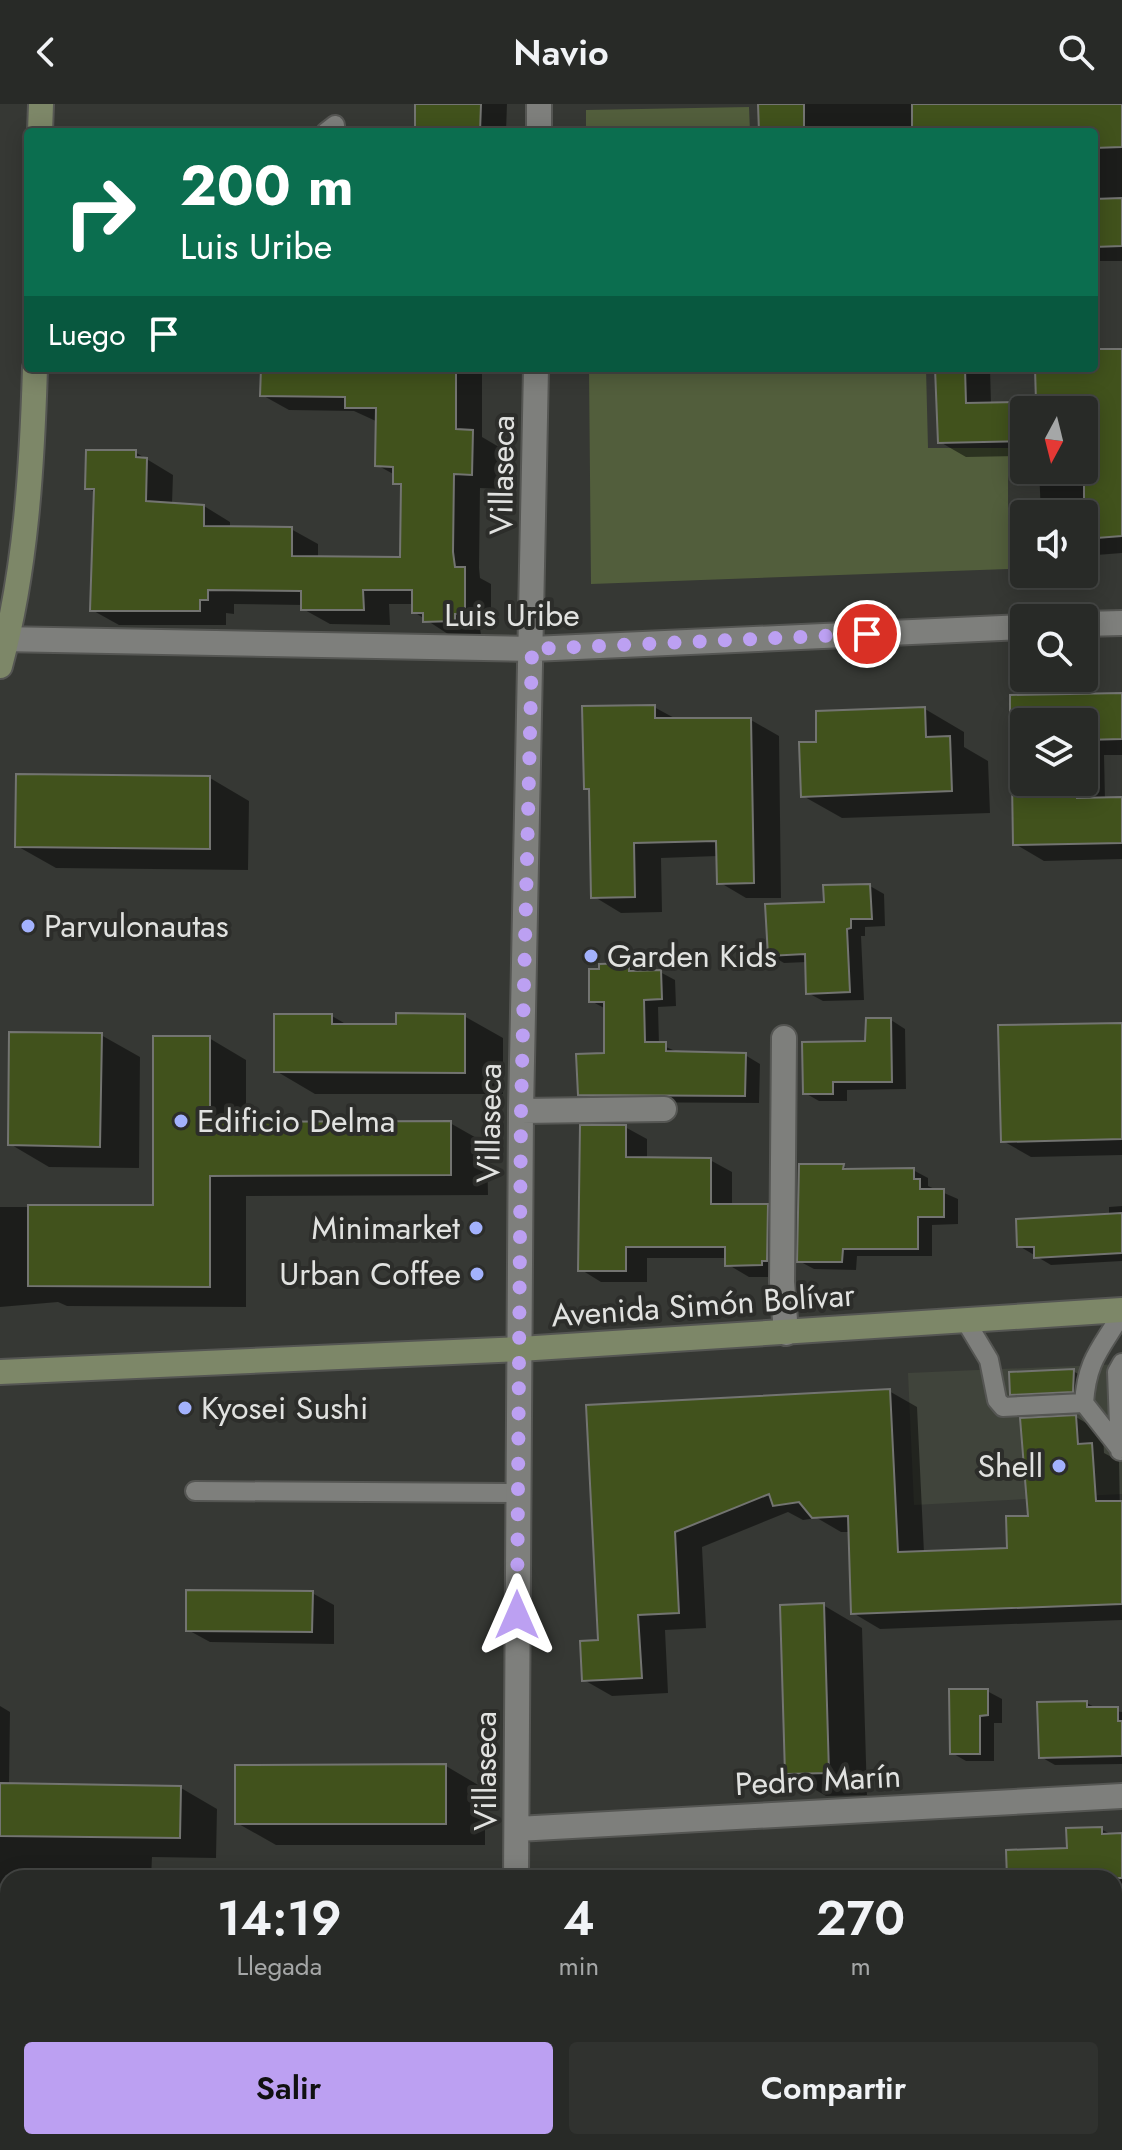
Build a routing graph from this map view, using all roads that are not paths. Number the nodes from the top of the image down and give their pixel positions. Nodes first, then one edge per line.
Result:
1 (41, 104) edge
2 (539, 104) edge
3 (40, 128) edge
4 (539, 128) edge
5 (35, 372) edge
6 (536, 372) edge
7 (1122, 623) edge
8 (1098, 624) edge
9 (1010, 628) edge
10 (4, 639) edge
11 (532, 649) junction
12 (0, 666) edge
13 (784, 1038) dead end
14 (664, 1109) dead end
15 (521, 1111) junction
16 (1122, 1311) edge
17 (965, 1320) junction
18 (786, 1333) junction
19 (520, 1349) junction
20 (1120, 1369) edge
21 (0, 1372) edge
22 (1080, 1378) junction
23 (1084, 1403) junction
24 (1121, 1455) edge
25 (195, 1491) dead end
26 (517, 1493) junction
27 (1122, 1796) edge
28 (517, 1829) junction
29 (516, 1870) edge

1 - 3 street
2 - 4 street
5 - 10 street
6 - 11 street, Villaseca
7 - 8 street
9 - 11 street, Luis Uribe
10 - 11 street, Luis Uribe
10 - 12 street
11 - 15 street, Villaseca
13 - 18 street
14 - 15 street
15 - 19 street, Villaseca
16 - 17 street, Avenida Simón Bolívar
16 - 22 lane
17 - 18 street, Avenida Simón Bolívar
17 - 23 lane
18 - 19 street, Avenida Simón Bolívar
19 - 21 street, Avenida Simón Bolívar
19 - 26 street, Villaseca
20 - 22 lane
20 - 24 lane
22 - 23 lane
23 - 24 lane
25 - 26 lane
26 - 28 street, Villaseca
27 - 28 street, Pedro Marín
28 - 29 street, Villaseca

